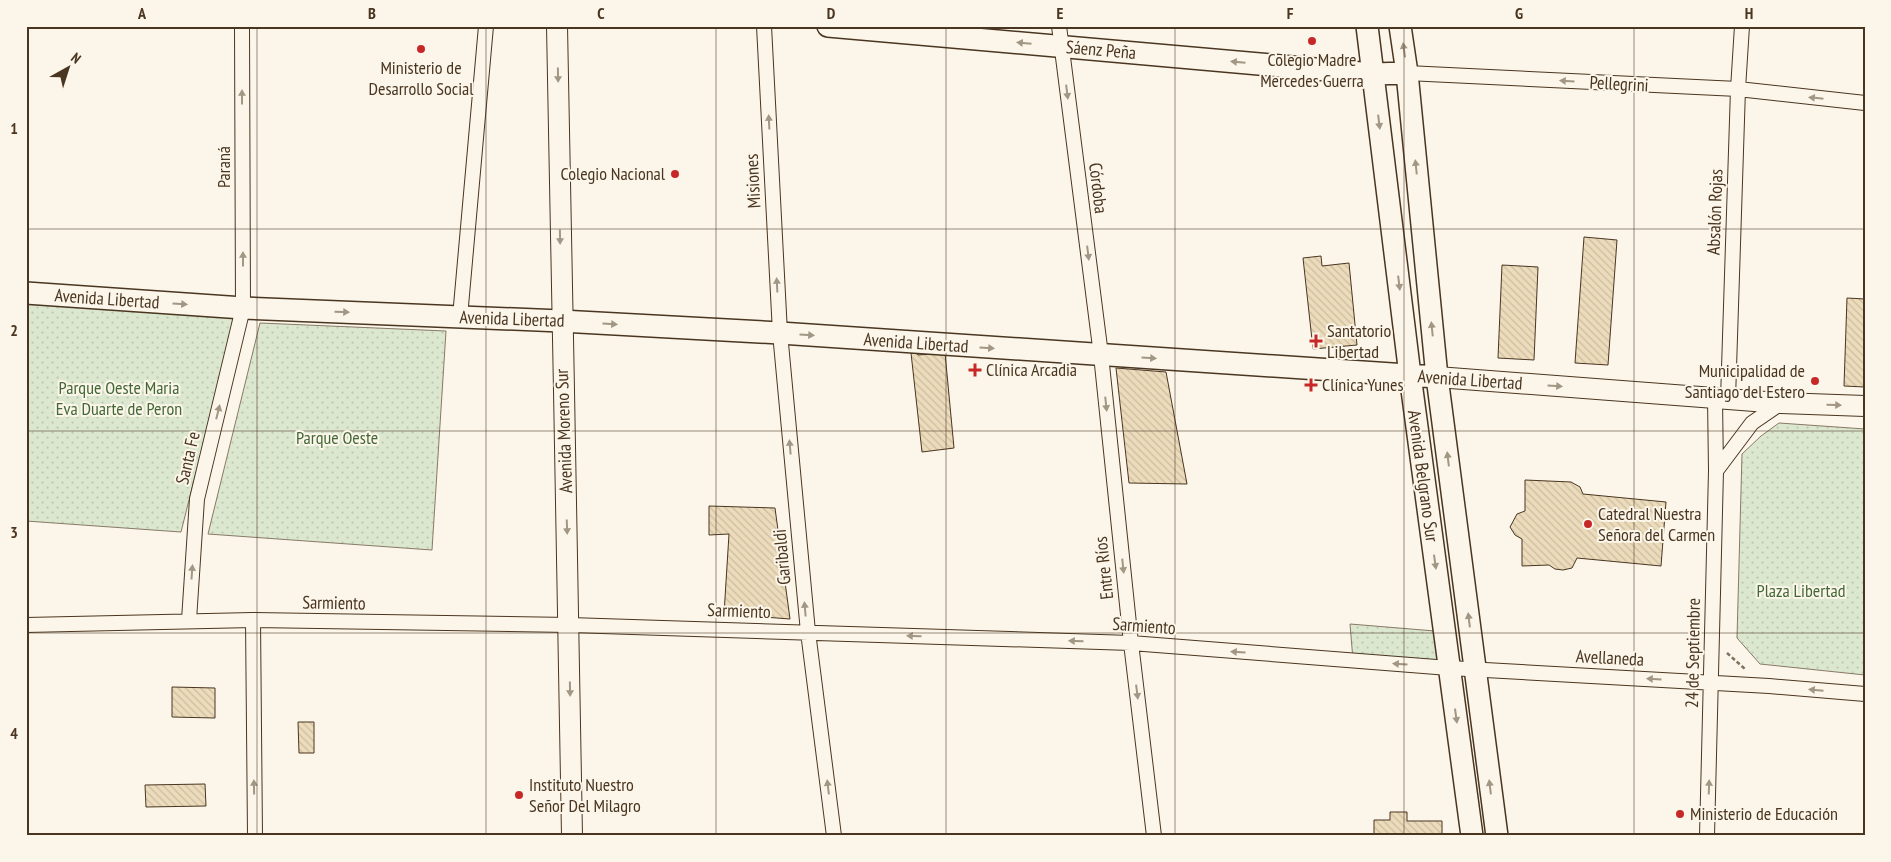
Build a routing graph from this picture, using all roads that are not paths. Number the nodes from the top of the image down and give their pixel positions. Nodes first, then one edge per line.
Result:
1 (242, 26) edge
2 (486, 26) edge
3 (557, 26) edge
4 (764, 26) edge
5 (828, 26) edge
6 (1367, 26) edge
7 (1400, 26) edge
8 (1742, 26) edge
9 (1060, 36) edge
10 (1374, 74) junction
11 (1407, 74) junction
12 (1738, 89) junction
13 (1865, 102) edge
14 (26, 293) edge
15 (244, 308) junction
16 (460, 317) junction
17 (561, 321) junction
18 (780, 333) junction
19 (1101, 355) junction
20 (1410, 375) junction
21 (1437, 377) junction
22 (1722, 398) junction
23 (1781, 403) junction
24 (1865, 406) edge
25 (1716, 472) junction
26 (188, 620) junction
27 (253, 620) junction
28 (26, 625) edge
29 (570, 625) junction
30 (808, 632) junction
31 (1130, 643) junction
32 (1449, 668) junction
33 (1475, 669) junction
34 (1712, 682) junction
35 (1865, 694) edge
36 (255, 836) edge
37 (572, 836) edge
38 (834, 836) edge
39 (1154, 836) edge
40 (1472, 836) edge
41 (1497, 836) edge
42 (1707, 836) edge

15 -> 1 street, Paraná
2 - 16 street
3 -> 17 street, Avenida Moreno Sur
18 -> 4 street, Misiones
9 -> 5 main road, Sáenz Peña
6 - 10 main road, Avenida Belgrano Sur
11 -> 7 main road, Avenida Belgrano Sur
8 - 12 street, Absalón Rojas
10 -> 9 main road, Sáenz Peña
9 -> 19 street, Córdoba
10 - 11 main road, Pellegrini
10 -> 20 main road, Avenida Belgrano Sur
12 -> 11 street, Pellegrini
21 -> 11 main road, Avenida Belgrano Sur
13 -> 12 street, Pellegrini
12 - 22 street, Absalón Rojas
14 -> 15 main road, Avenida Libertad
15 -> 16 main road, Avenida Libertad
26 -> 15 street, Santa Fe
16 - 17 main road, Avenida Libertad
17 -> 18 main road, Avenida Libertad
17 -> 29 street, Avenida Moreno Sur
18 -> 19 main road, Avenida Libertad
30 -> 18 street, Garibaldi
19 -> 20 main road, Avenida Libertad
19 -> 31 street, Entre Ríos
20 - 21 main road, Avenida Libertad
20 -> 32 main road, Avenida Belgrano Sur
21 -> 22 street, Avenida Libertad
33 -> 21 main road, Avenida Belgrano Sur
22 - 23 street, Avenida Libertad
22 - 25 street, 24 de Septiembre
23 -> 24 street, Avenida Libertad
23 - 25 street
25 - 34 street, 24 de Septiembre
26 - 27 street, Sarmiento
26 - 28 street, Sarmiento
27 - 29 street, Sarmiento
36 -> 27 street
29 - 30 street, Sarmiento
29 -> 37 street, Avenida Moreno Sur
31 -> 30 street, Sarmiento
38 -> 30 street, Garibaldi
32 -> 31 street, Sarmiento
31 -> 39 street, Entre Ríos
32 - 33 street, Avellaneda
32 -> 40 main road, Avenida Belgrano Sur
34 -> 33 street, Avellaneda
41 -> 33 main road, Avenida Belgrano Sur
35 -> 34 street, Avellaneda
42 -> 34 street, 24 de Septiembre

